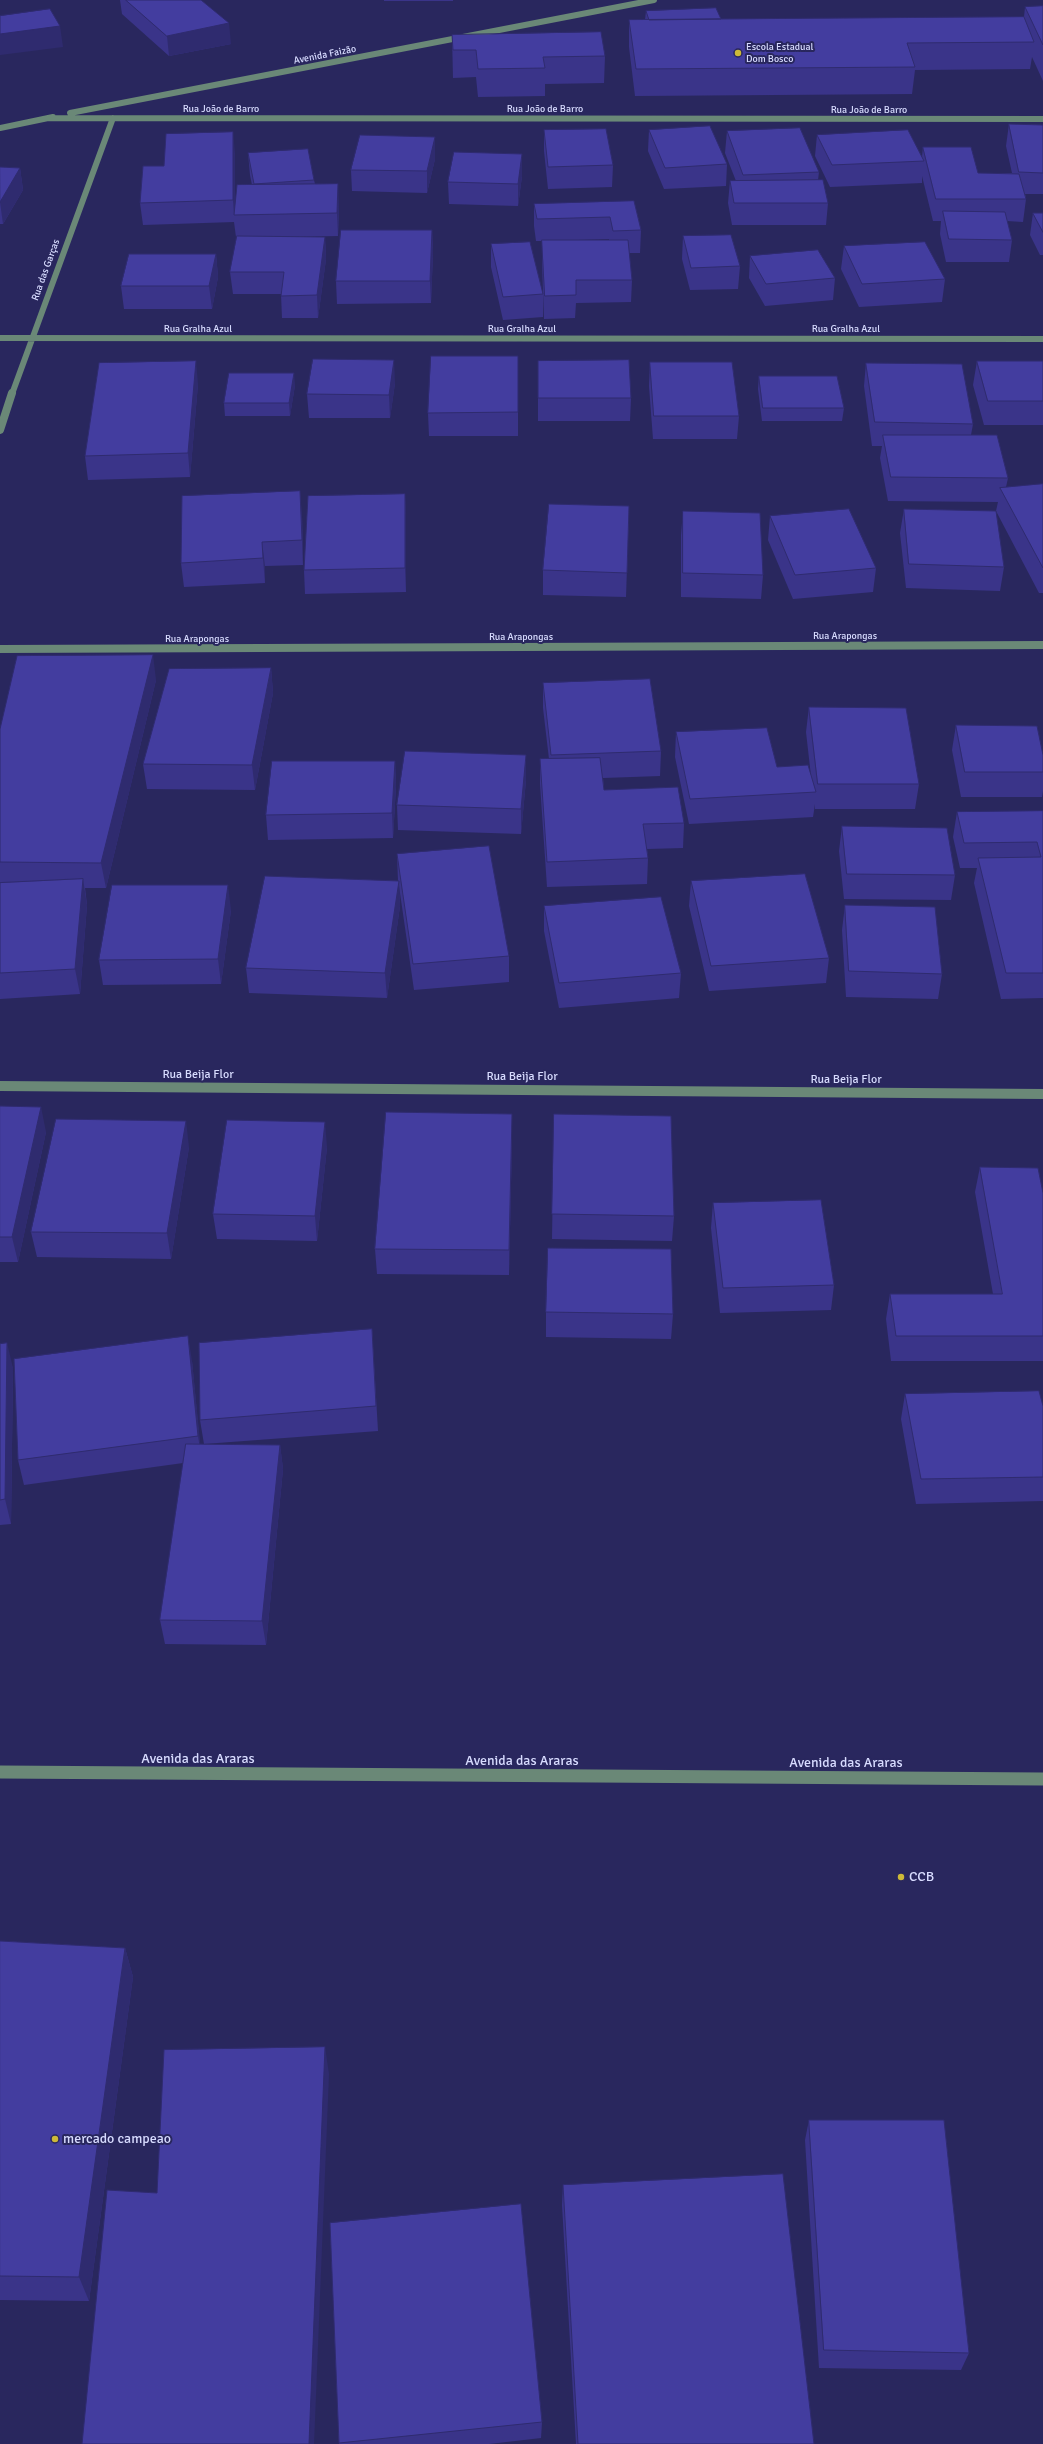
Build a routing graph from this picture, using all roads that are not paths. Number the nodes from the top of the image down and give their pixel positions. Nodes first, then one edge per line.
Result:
1 (654, 0) edge
2 (48, 118) junction
3 (113, 118) junction
4 (1043, 119) edge
5 (0, 128) edge
6 (0, 338) edge
7 (31, 338) junction
8 (1043, 339) edge
9 (0, 430) edge
10 (1043, 646) edge
11 (0, 649) edge
12 (0, 1086) edge
13 (1043, 1094) edge
14 (0, 1772) edge
15 (1043, 1780) edge

1 - 2 street, Avenida Faizão
2 - 3 street, Rua João de Barro
2 - 5 street, Avenida Faizão
3 - 4 street, Rua João de Barro
3 - 7 street, Rua das Garças
6 - 7 street, Rua Gralha Azul
7 - 8 street, Rua Gralha Azul
7 - 9 street, Rua das Garças
10 - 11 street, Rua Arapongas
12 - 13 street, Rua Beija Flor
14 - 15 street, Avenida das Araras

